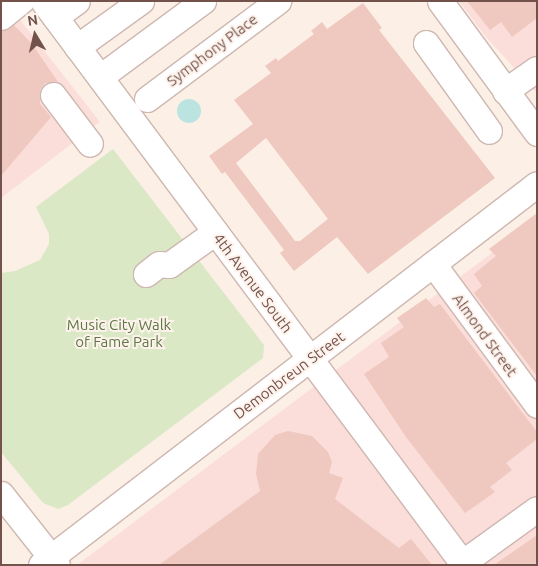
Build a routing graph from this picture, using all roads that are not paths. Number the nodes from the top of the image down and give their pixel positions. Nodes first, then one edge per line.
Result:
1 (21, 1) edge
2 (77, 1) edge
3 (141, 1) edge
4 (202, 1) edge
5 (278, 1) edge
6 (440, 1) edge
7 (49, 9) edge
8 (1, 17) edge
9 (426, 43) dead end
10 (77, 47) junction
11 (482, 58) junction
12 (536, 69) edge
13 (100, 78) junction
14 (452, 80) junction
15 (506, 90) junction
16 (53, 95) dead end
17 (147, 98) dead end
18 (489, 132) dead end
19 (537, 133) edge
20 (90, 144) dead end
21 (537, 184) edge
22 (215, 232) junction
23 (433, 264) junction
24 (151, 281) dead end
25 (310, 359) junction
26 (537, 405) edge
27 (1, 494) edge
28 (537, 509) edge
29 (49, 562) edge
30 (463, 564) edge

1 - 8 street
2 - 7 street
3 - 10 street
4 - 13 street
5 - 17 street, Symphony Place
6 - 11 street
7 - 10 street, 4th Avenue South
9 - 14 street
10 - 13 street, 4th Avenue South
11 - 14 street
11 - 15 street
12 - 15 street
13 - 22 street, 4th Avenue South
14 - 18 street
15 - 19 street
16 - 20 street
21 - 23 street, Demonbreun Street
22 - 24 street
22 - 25 street, 4th Avenue South
23 - 25 street, Demonbreun Street
23 - 26 street, Almond Street
25 - 29 street, Demonbreun Street
25 - 30 street, 4th Avenue South
27 - 29 street
28 - 30 street

